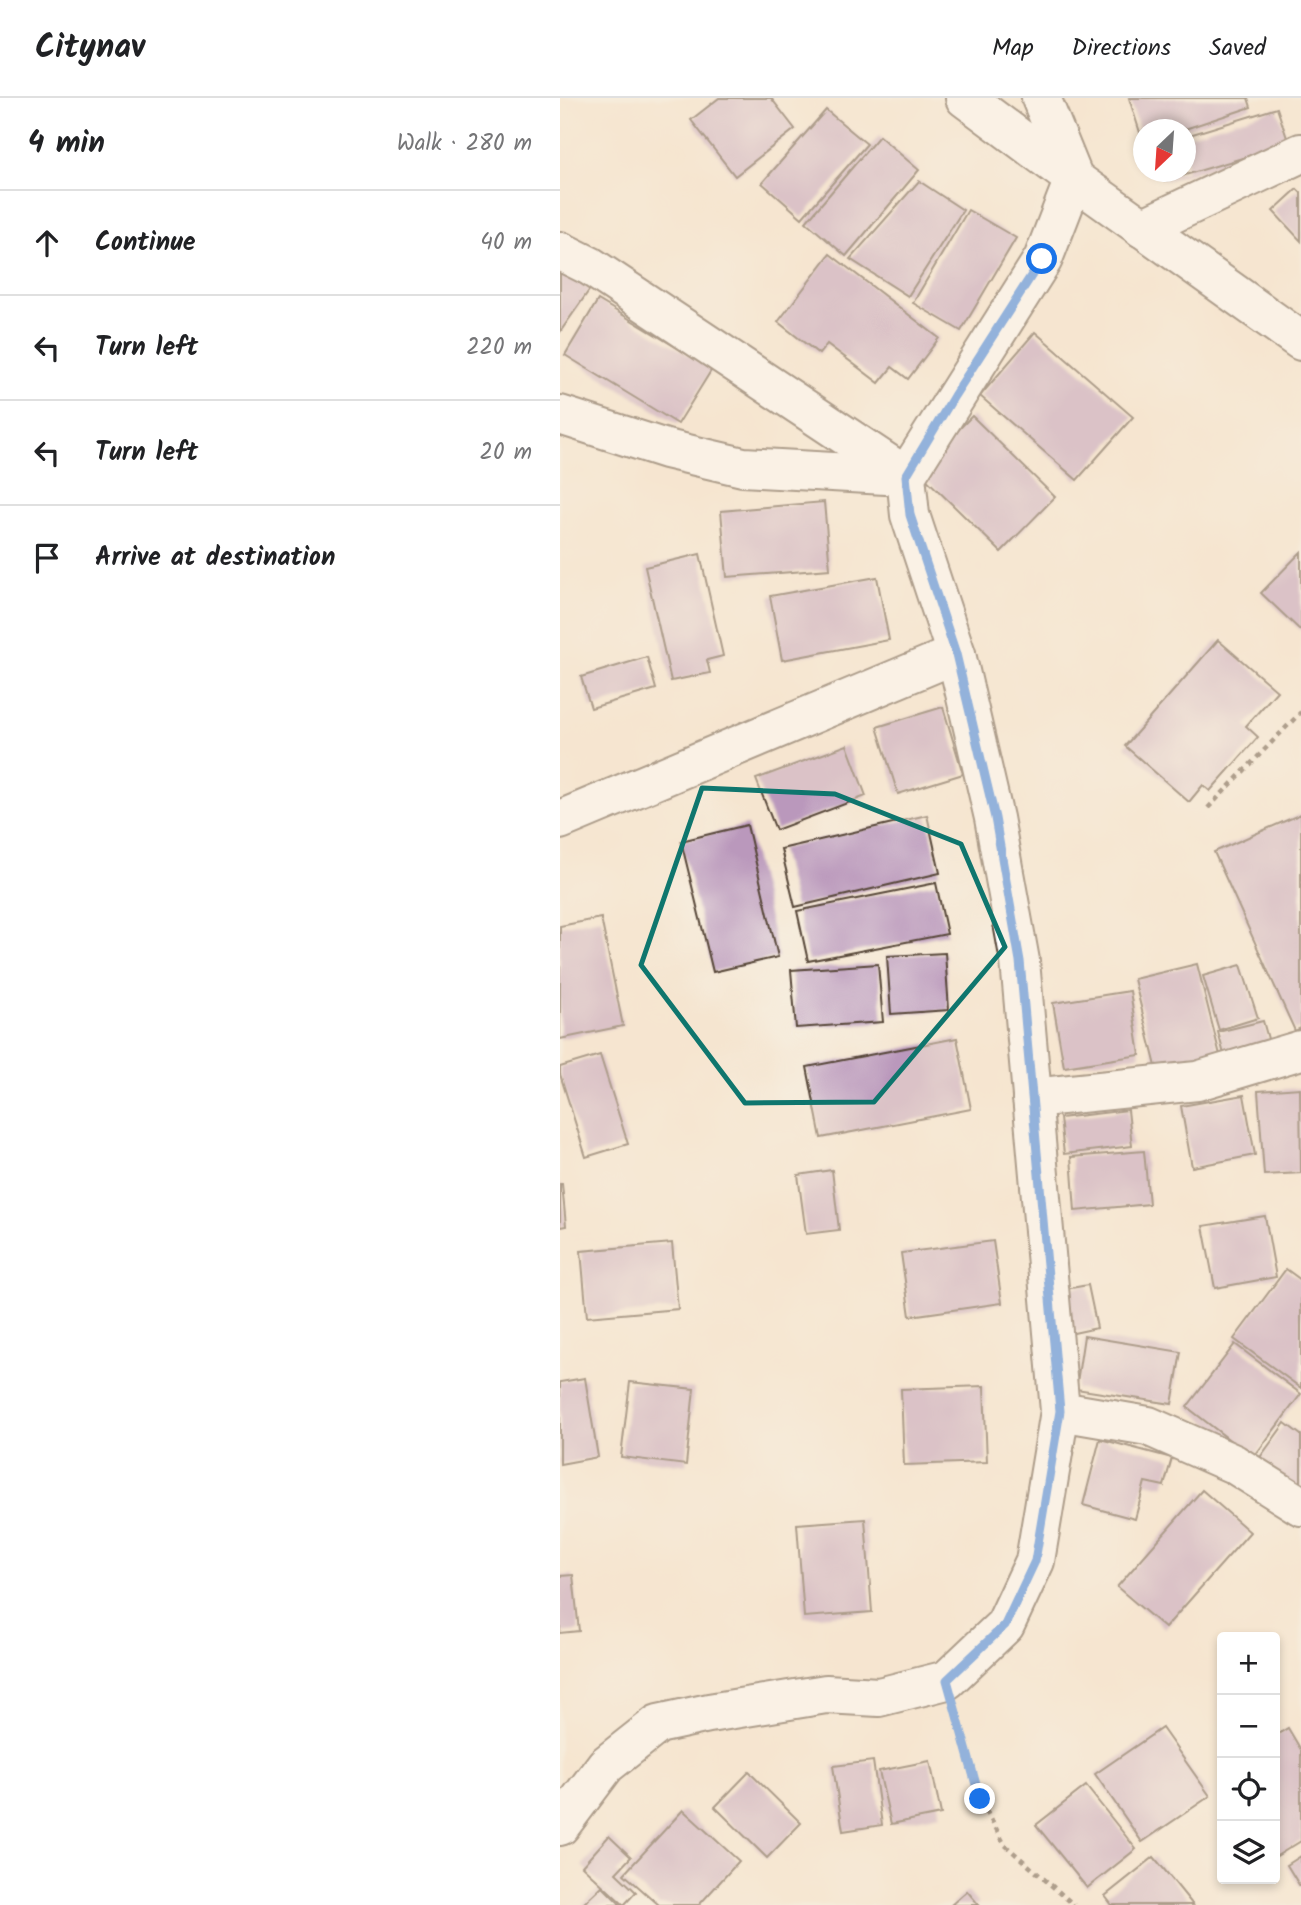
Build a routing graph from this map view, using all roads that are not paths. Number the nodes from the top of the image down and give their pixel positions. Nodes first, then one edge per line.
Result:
1 (965, 98) edge
2 (1041, 98) edge
3 (1301, 153) edge
4 (1074, 179) junction
5 (1142, 228) junction
6 (560, 251) edge
7 (1301, 341) edge
8 (560, 415) edge
9 (906, 476) junction
10 (956, 654) junction
11 (560, 820) edge
12 (1301, 1050) edge
13 (1032, 1098) junction
14 (1060, 1411) junction
15 (1301, 1506) edge
16 (560, 1826) edge

1 - 4 street
2 - 4 street
3 - 5 street
4 - 5 street
4 - 9 street
5 - 7 street
6 - 9 street
8 - 9 street
9 - 10 street
10 - 11 street
10 - 13 street
12 - 13 street
13 - 14 street
14 - 15 street
14 - 16 street

